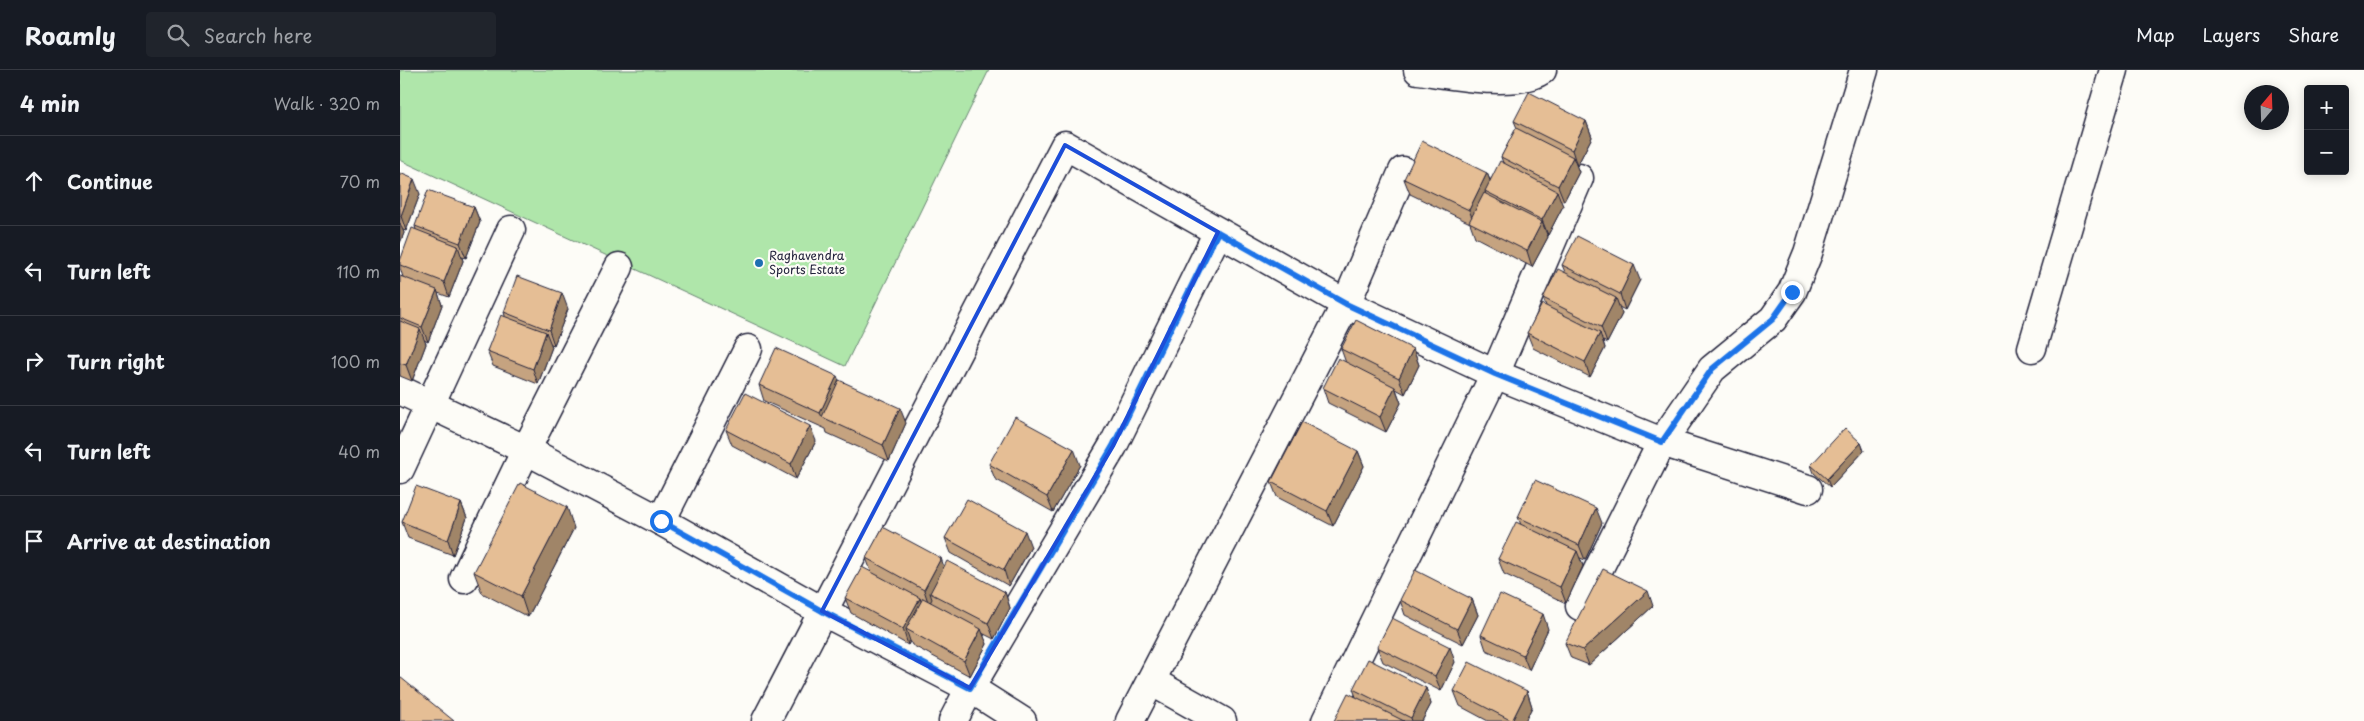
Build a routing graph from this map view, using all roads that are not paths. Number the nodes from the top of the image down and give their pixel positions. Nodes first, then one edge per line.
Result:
1 (1418, 70) edge
2 (1542, 70) edge
3 (1864, 70) edge
4 (2114, 70) edge
5 (1403, 171) dead end
6 (1579, 178) dead end
7 (511, 230) dead end
8 (1218, 232) junction
9 (620, 267) dead end
10 (1346, 304) junction
11 (2032, 348) dead end
12 (748, 349) dead end
13 (1495, 374) junction
14 (400, 390) edge
15 (430, 404) junction
16 (1662, 442) junction
17 (526, 450) junction
18 (400, 469) edge
19 (1808, 489) dead end
20 (661, 521) junction
21 (464, 580) dead end
22 (1580, 606) dead end
23 (822, 611) junction
24 (1151, 681) junction
25 (970, 688) junction
26 (766, 721) edge
27 (953, 721) edge
28 (1022, 721) edge
29 (1130, 721) edge
30 (1222, 721) edge
31 (1326, 721) edge

1 - 2 street
3 - 16 street
4 - 11 street
5 - 10 street
6 - 13 street
7 - 15 street
8 - 10 street
8 - 23 street
8 - 25 street
9 - 17 street
10 - 13 street
10 - 24 street
12 - 20 street
13 - 16 street
13 - 31 street
14 - 15 street
15 - 17 street
15 - 18 street
16 - 19 street
16 - 22 street
17 - 20 street
17 - 21 street
20 - 23 street
23 - 25 street
23 - 26 street
24 - 29 street
24 - 30 street
25 - 27 street
25 - 28 street

